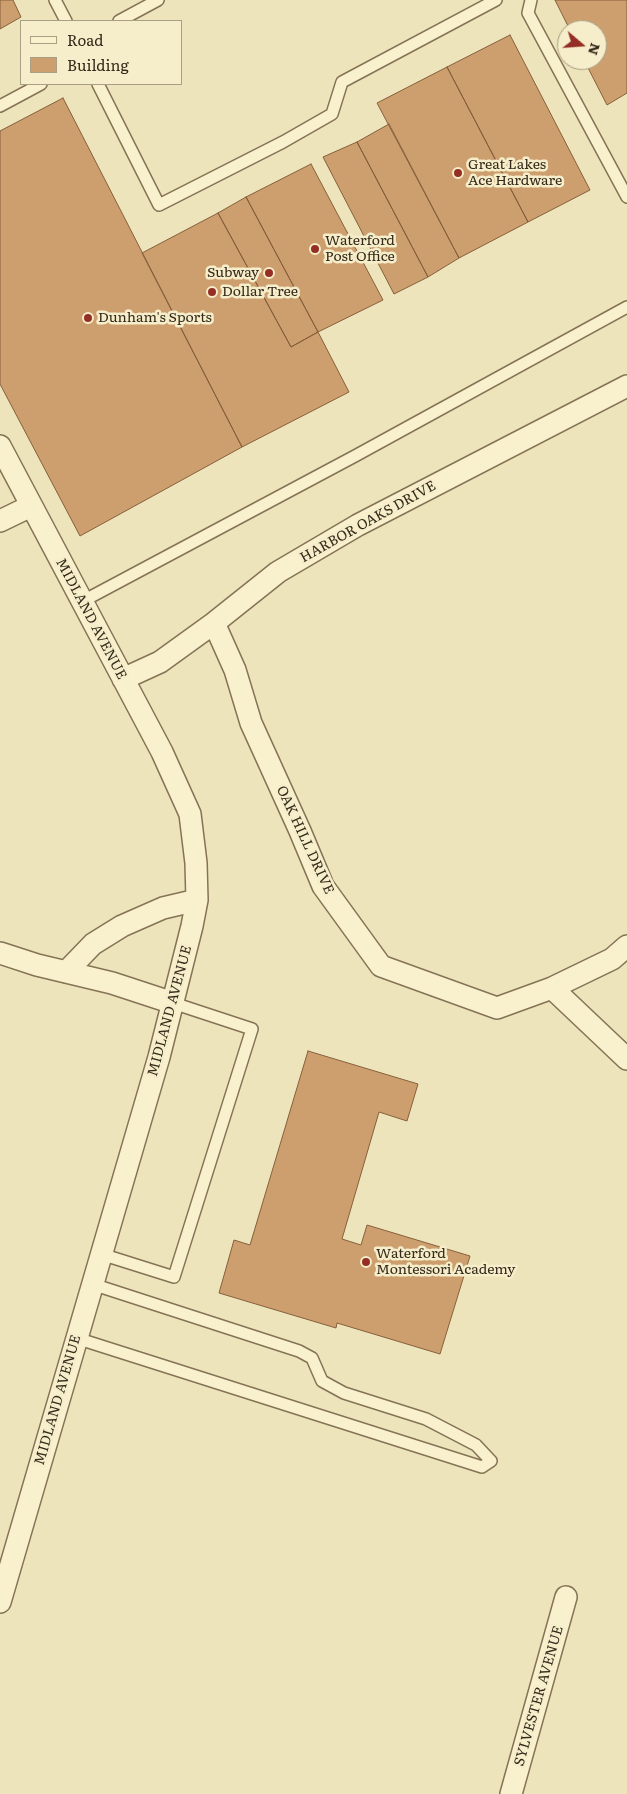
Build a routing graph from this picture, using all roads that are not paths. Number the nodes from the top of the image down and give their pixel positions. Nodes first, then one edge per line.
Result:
1 (55, 0) edge
2 (158, 0) edge
3 (496, 0) edge
4 (531, 0) edge
5 (65, 20) edge
6 (121, 20) edge
7 (39, 85) edge
8 (99, 85) edge
9 (0, 106) edge
10 (627, 197) edge
11 (627, 307) edge
12 (627, 386) edge
13 (0, 446) edge
14 (31, 506) junction
15 (0, 521) edge
16 (83, 600) junction
17 (214, 623) junction
18 (123, 679) junction
19 (198, 900) junction
20 (627, 946) edge
21 (0, 954) edge
22 (66, 972) junction
23 (552, 988) junction
24 (173, 1003) junction
25 (627, 1059) edge
26 (101, 1254) junction
27 (92, 1284) junction
28 (76, 1338) junction
29 (566, 1597) dead end
30 (0, 1602) edge
31 (511, 1794) edge

1 - 5 lane
2 - 6 lane
3 - 8 lane
4 - 10 lane
7 - 9 lane
11 - 16 lane
12 - 17 street, HARBOR OAKS DRIVE
13 - 14 street, MIDLAND AVENUE
14 - 15 street
14 - 16 street, MIDLAND AVENUE
16 - 18 street, MIDLAND AVENUE
17 - 18 street, HARBOR OAKS DRIVE
17 - 23 street, OAK HILL DRIVE
18 - 19 street, MIDLAND AVENUE
19 - 22 street
19 - 24 street, MIDLAND AVENUE
20 - 23 street, OAK HILL DRIVE
21 - 22 street
22 - 24 street
23 - 25 street
24 - 26 street, MIDLAND AVENUE
24 - 26 lane
26 - 27 street, MIDLAND AVENUE
27 - 28 street, MIDLAND AVENUE
27 - 28 lane
28 - 30 street, MIDLAND AVENUE
29 - 31 street, SYLVESTER AVENUE

